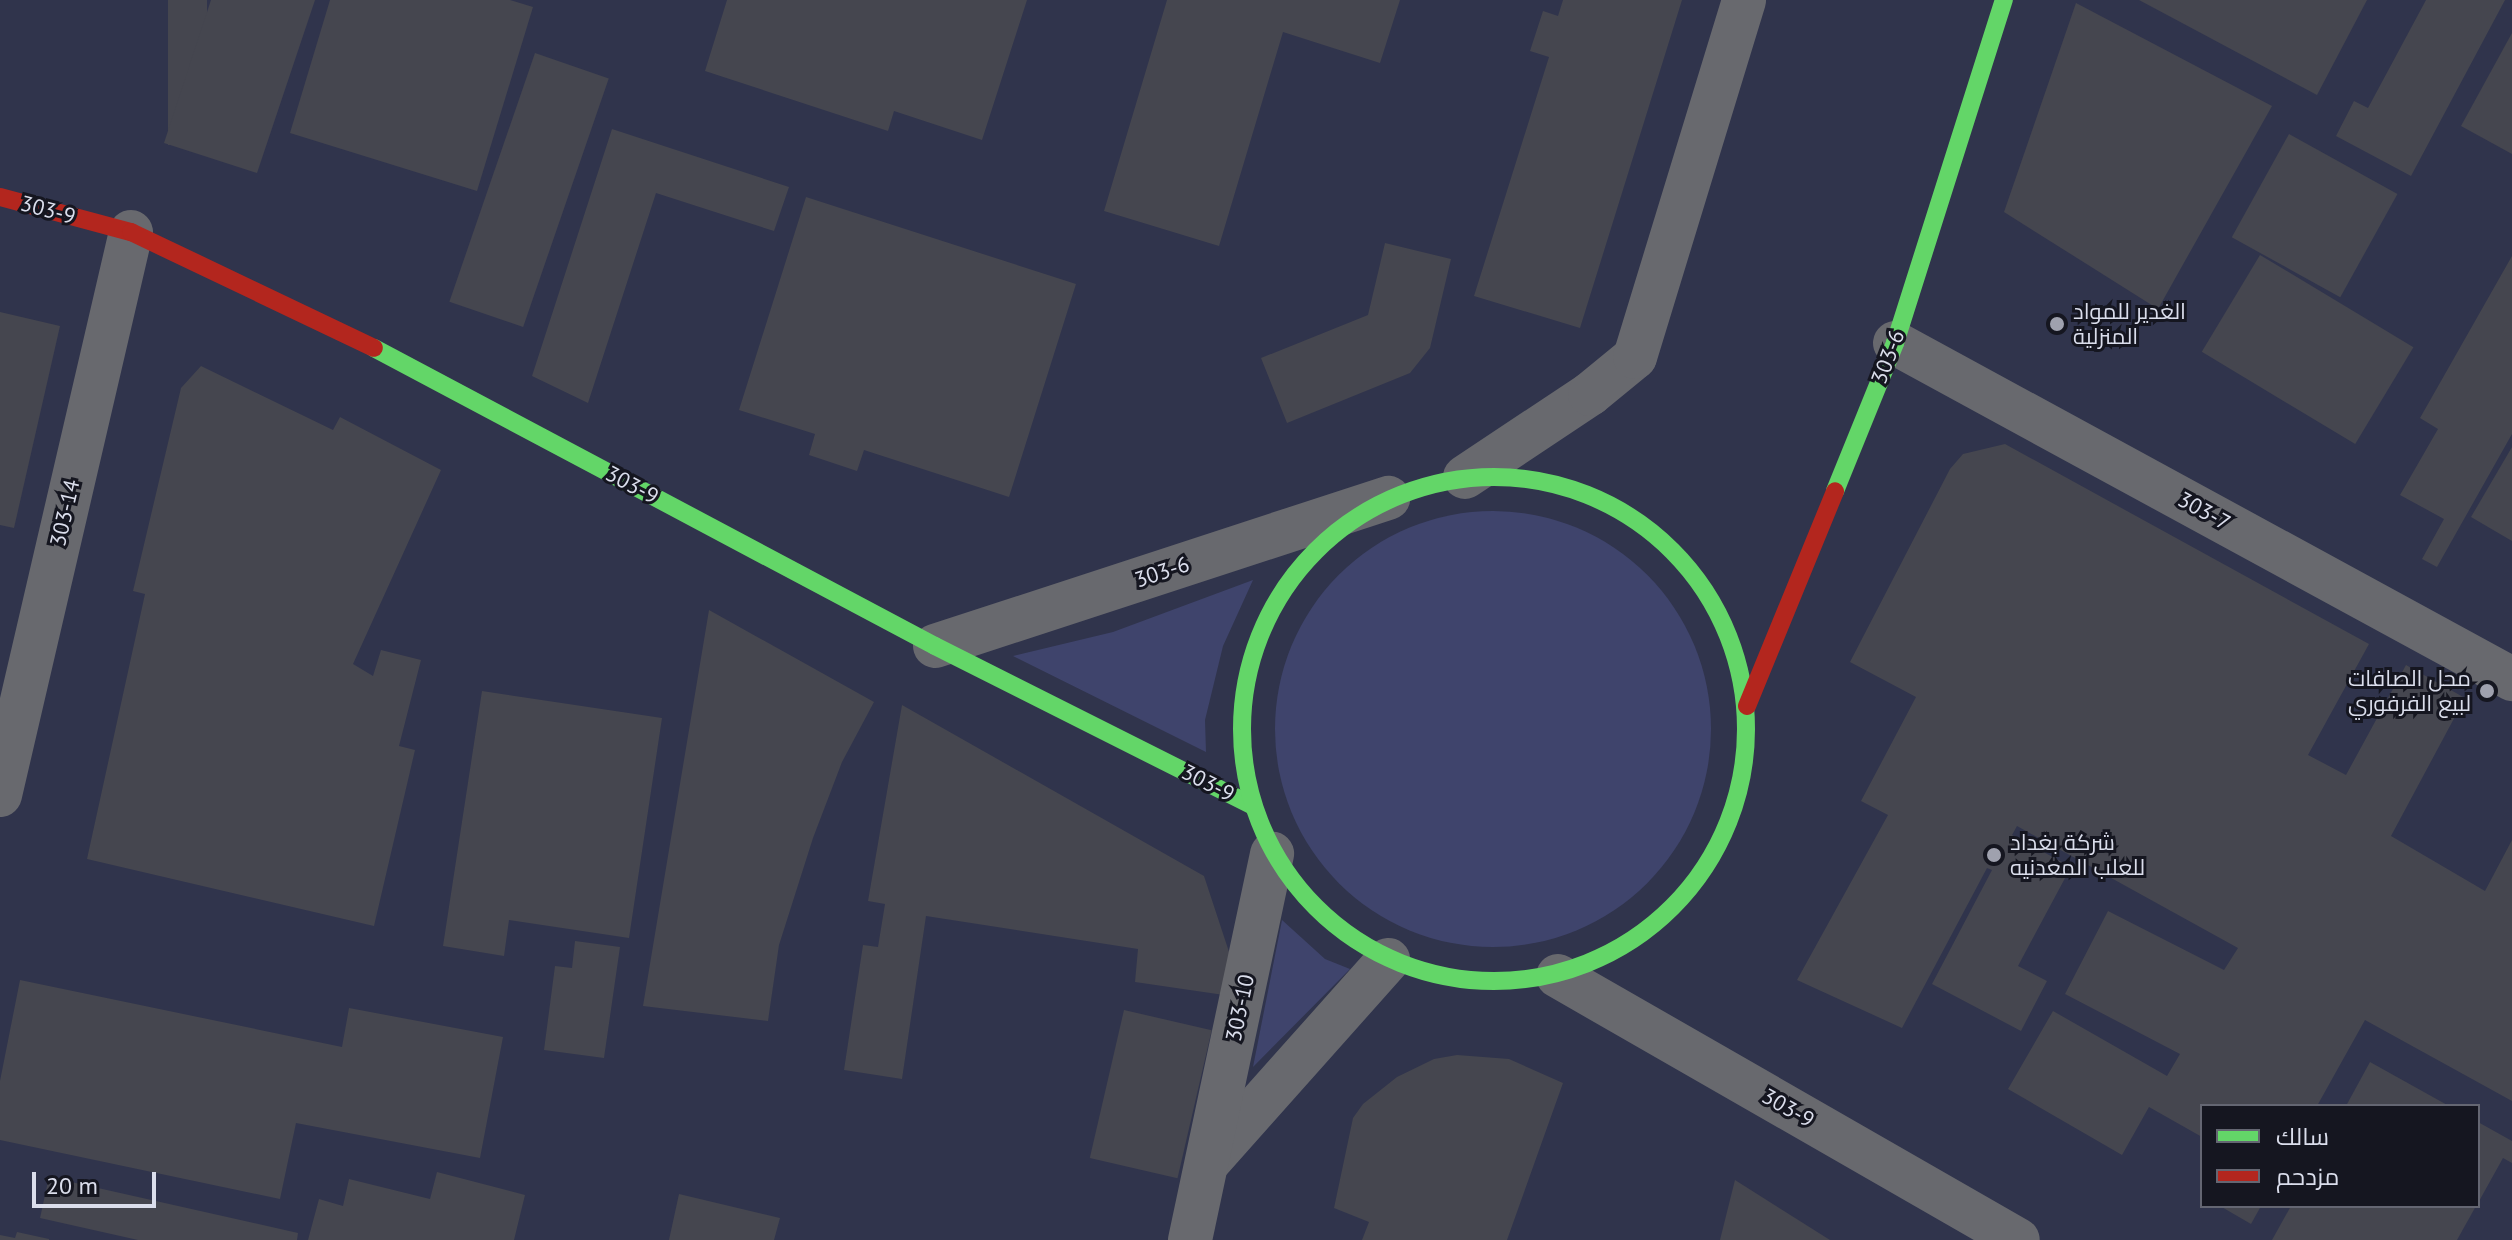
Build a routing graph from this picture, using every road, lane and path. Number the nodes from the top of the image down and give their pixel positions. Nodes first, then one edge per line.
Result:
1 (1744, 0) edge
2 (2004, 0) edge
3 (0, 197) edge
4 (131, 232) junction
5 (1895, 343) junction
6 (1465, 477) junction
7 (1388, 498) junction
8 (935, 646) junction
9 (2512, 679) edge
10 (1747, 706) junction
11 (0, 795) edge
12 (1251, 805) junction
13 (1272, 854) junction
14 (1388, 960) junction
15 (1558, 976) junction
16 (1208, 1161) junction
17 (1190, 1240) edge
18 (2018, 1240) edge

1 - 6 street
2 - 5 street, 303-6
3 - 4 street, 303-9
4 - 8 street, 303-9
4 - 11 street, 303-14
5 - 9 street, 303-7
5 - 10 street, 303-6
6 - 7 street
6 - 10 street
7 - 8 street, 303-6
7 - 12 street
8 - 12 street, 303-9
10 - 15 street
12 - 13 street
13 - 14 street
13 - 16 street, 303-10
14 - 15 street
14 - 16 street, 303-10
15 - 18 street, 303-9
16 - 17 street, 303-10

